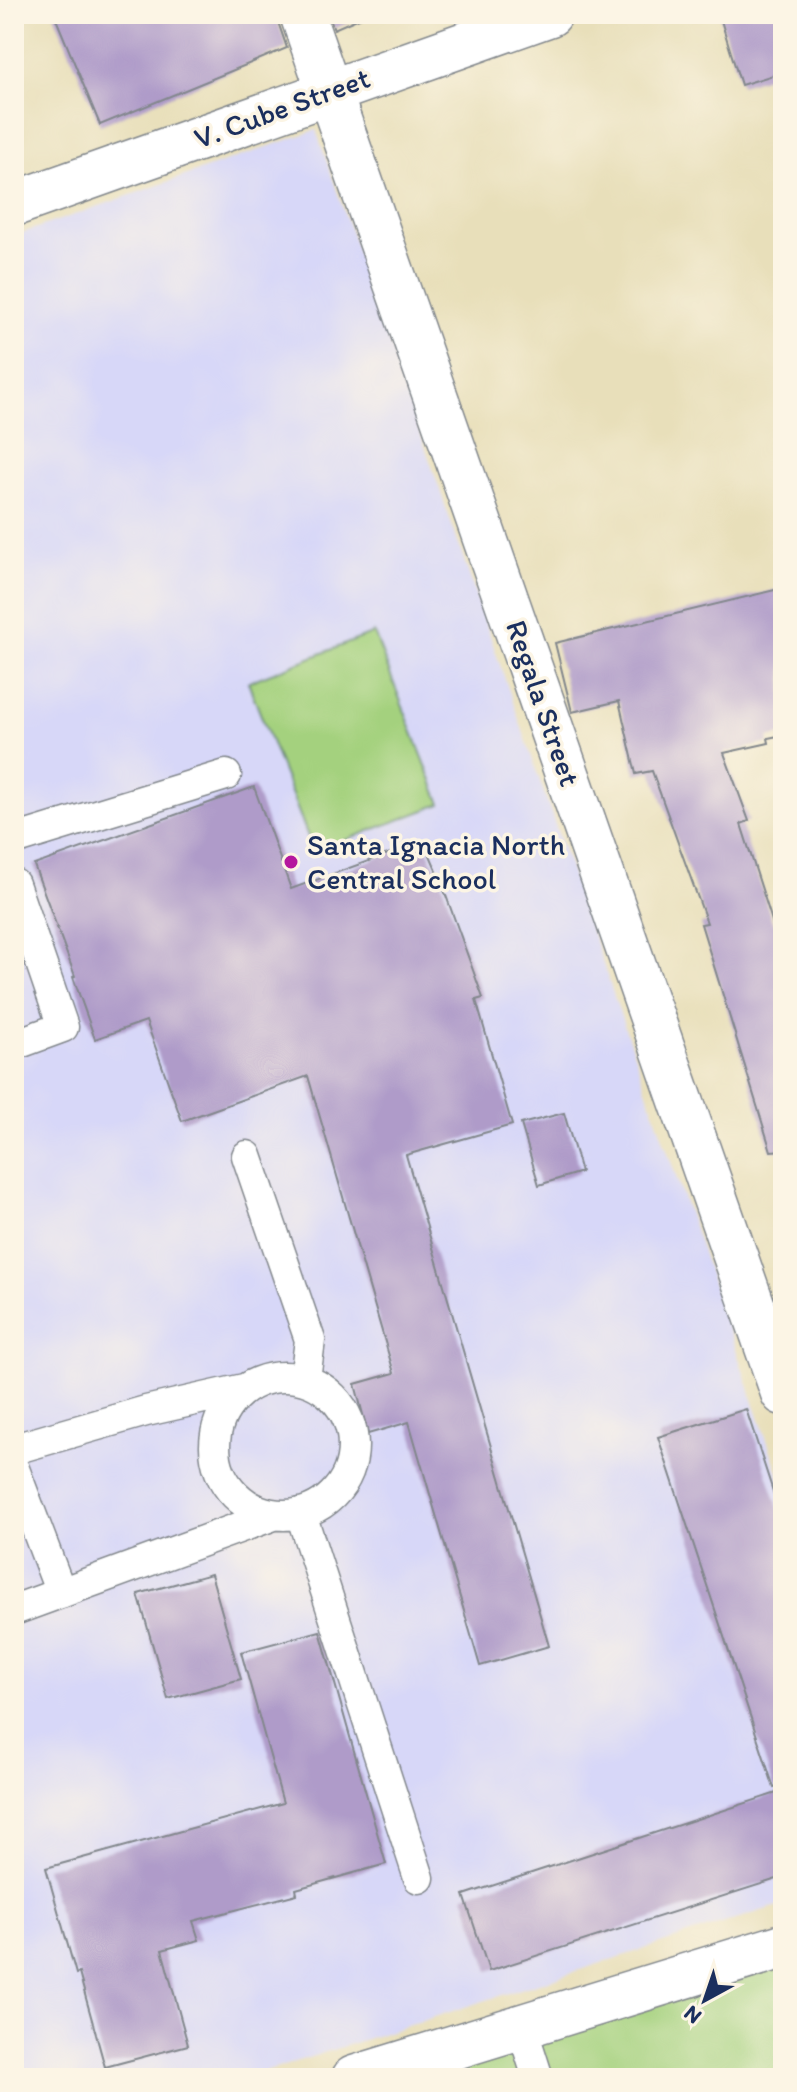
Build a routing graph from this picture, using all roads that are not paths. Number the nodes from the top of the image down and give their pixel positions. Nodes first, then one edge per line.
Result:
1 (302, 14) edge
2 (550, 14) edge
3 (329, 91) junction
4 (14, 204) edge
5 (226, 775) dead end
6 (14, 840) edge
7 (14, 884) edge
8 (14, 1045) edge
9 (247, 1156) dead end
10 (779, 1371) edge
11 (305, 1379) junction
12 (244, 1389) junction
13 (14, 1449) edge
14 (14, 1469) edge
15 (288, 1514) junction
16 (61, 1593) junction
17 (14, 1610) edge
18 (419, 1878) dead end
19 (783, 1946) edge
20 (522, 2028) junction
21 (354, 2078) edge
22 (538, 2078) edge

1 - 3 street, Regala Street
2 - 3 street, V. Cube Street
3 - 4 street, V. Cube Street
3 - 10 street, Regala Street
5 - 6 lane
7 - 8 lane
9 - 11 lane
11 - 12 lane
11 - 15 lane
12 - 13 lane
12 - 15 lane
14 - 16 lane
15 - 16 lane
15 - 18 lane
16 - 17 lane
19 - 20 street
20 - 21 street
20 - 22 lane

